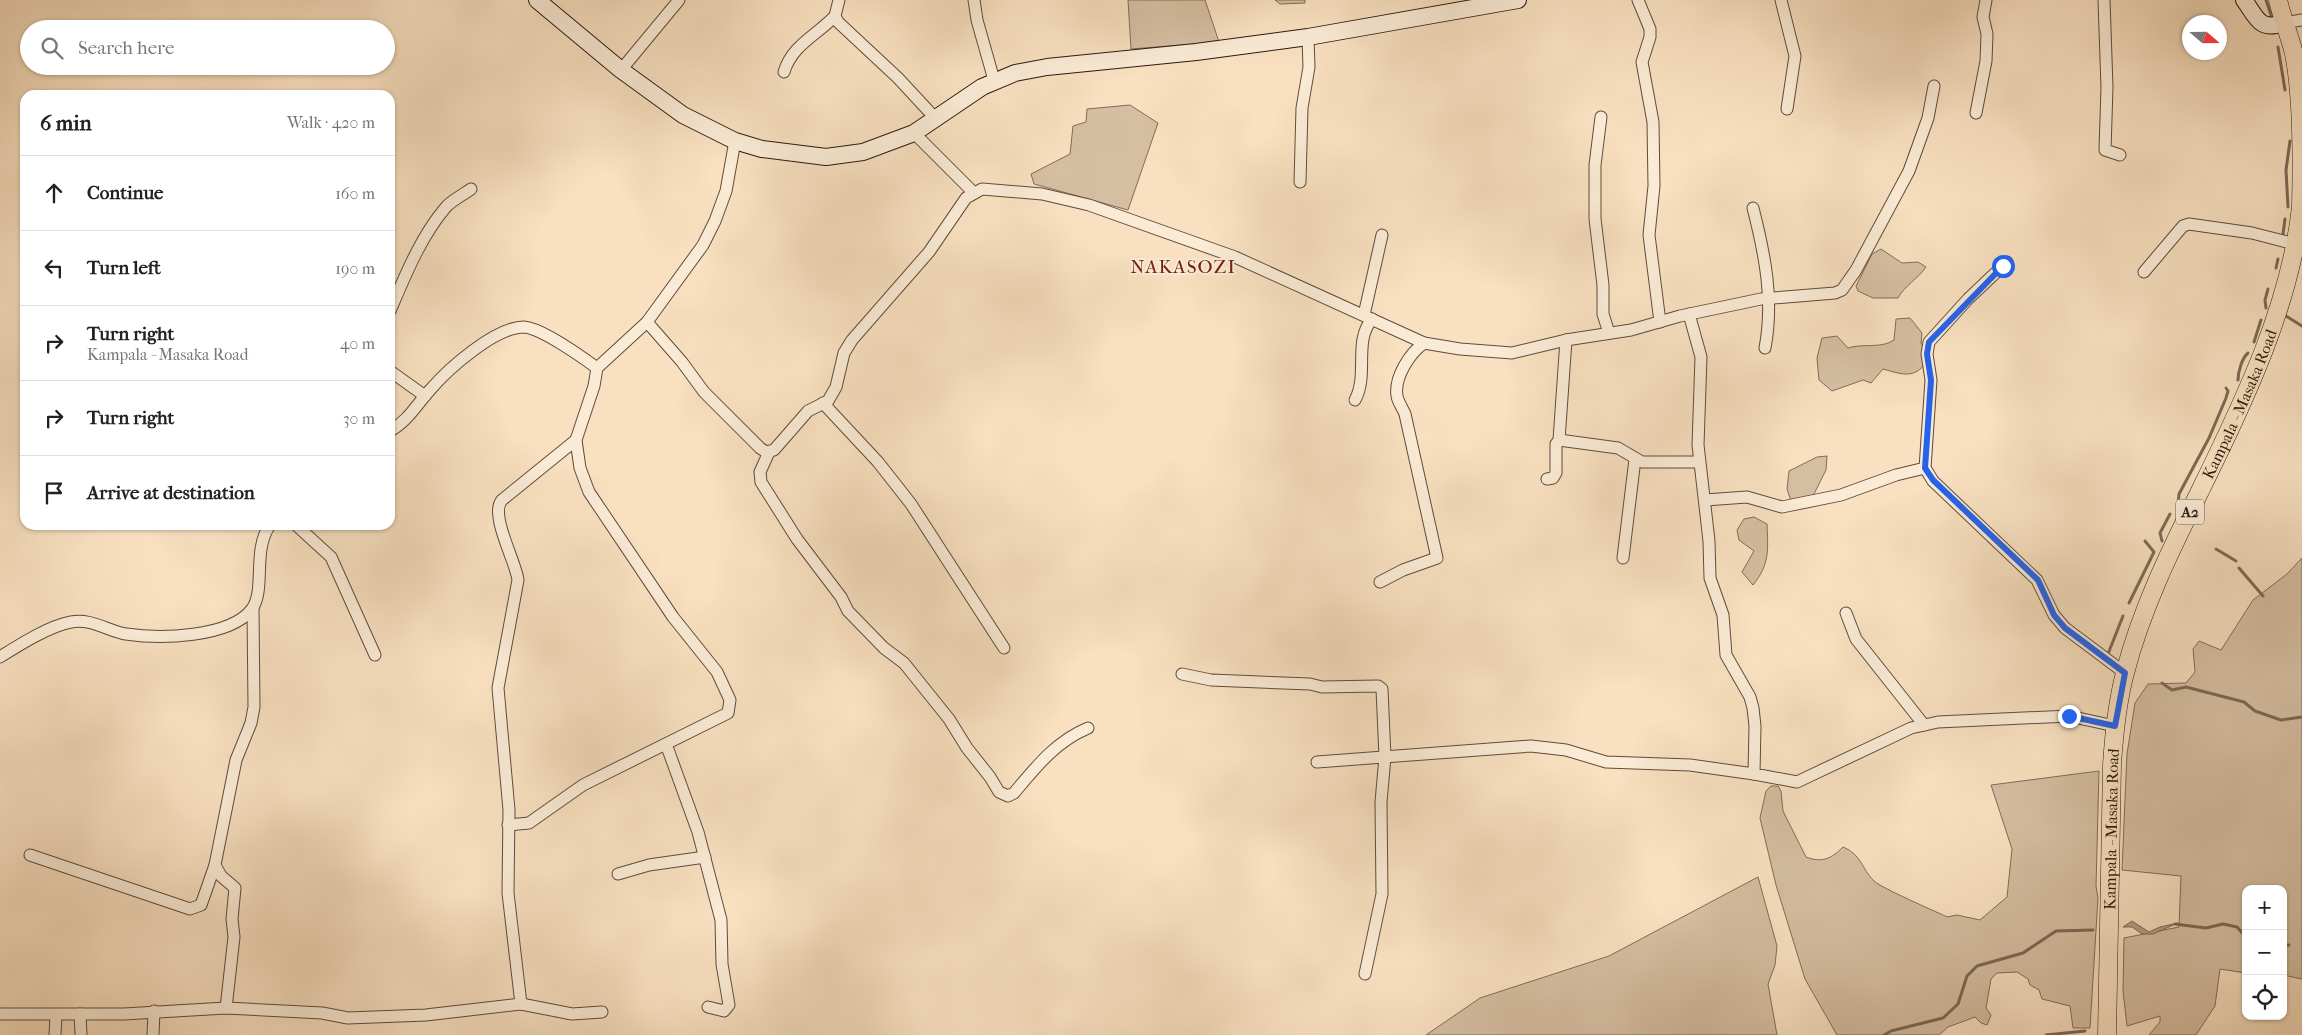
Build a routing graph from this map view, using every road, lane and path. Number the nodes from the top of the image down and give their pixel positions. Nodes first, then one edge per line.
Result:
1 (537, 0) edge
2 (679, 0) edge
3 (839, 0) edge
4 (974, 0) edge
5 (1518, 0) edge
6 (1638, 0) edge
7 (1781, 0) edge
8 (1986, 0) edge
9 (2104, 0) edge
10 (2244, 0) edge
11 (2278, 0) edge
12 (835, 16) junction
13 (2302, 20) edge
14 (2283, 23) junction
15 (1308, 37) junction
16 (621, 70) junction
17 (784, 72) dead end
18 (994, 80) junction
19 (1934, 86) dead end
20 (1786, 109) dead end
21 (1976, 113) dead end
22 (1601, 117) dead end
23 (936, 119) junction
24 (914, 133) junction
25 (735, 141) junction
26 (2120, 155) dead end
27 (1300, 182) dead end
28 (471, 189) dead end
29 (973, 192) junction
30 (1753, 208) dead end
31 (1382, 235) dead end
32 (2296, 252) edge
33 (2007, 262) dead end
34 (2144, 272) dead end
35 (1769, 298) junction
36 (395, 299) edge
37 (1689, 314) junction
38 (1368, 317) junction
39 (647, 322) junction
40 (1660, 322) junction
41 (1609, 332) junction
42 (1566, 340) junction
43 (1424, 343) junction
44 (1765, 348) dead end
45 (597, 368) junction
46 (395, 375) edge
47 (425, 396) junction
48 (1355, 400) dead end
49 (823, 403) junction
50 (395, 427) edge
51 (576, 440) junction
52 (1559, 440) junction
53 (768, 452) junction
54 (1635, 459) junction
55 (1699, 462) junction
56 (1925, 468) junction
57 (1547, 479) dead end
58 (1705, 500) junction
59 (268, 530) edge
60 (301, 530) edge
61 (1623, 558) dead end
62 (1380, 582) dead end
63 (253, 608) junction
64 (1846, 613) dead end
65 (1004, 648) dead end
66 (375, 655) dead end
67 (0, 657) edge
68 (2125, 673) junction
69 (1182, 674) dead end
70 (1924, 725) junction
71 (2115, 726) junction
72 (1088, 728) dead end
73 (666, 744) junction
74 (1385, 757) junction
75 (1317, 762) dead end
76 (1754, 774) junction
77 (508, 825) junction
78 (30, 855) dead end
79 (705, 857) junction
80 (215, 865) junction
81 (618, 874) dead end
82 (1365, 974) dead end
83 (521, 1004) junction
84 (708, 1007) dead end
85 (226, 1008) junction
86 (154, 1011) junction
87 (602, 1012) dead end
88 (0, 1014) edge
89 (80, 1014) junction
90 (56, 1015) junction
91 (55, 1035) edge
92 (81, 1035) edge
93 (154, 1035) edge
94 (2107, 1035) edge

1 - 16 street
2 - 16 street
3 - 12 street
4 - 18 street
5 - 15 street
6 - 40 street
7 - 20 street
8 - 21 street
9 - 26 street
10 - 14 street
11 - 14 main road, Kampala - Masaka Road / A2
12 - 17 street
12 - 23 street
13 - 14 street
14 - 32 main road, Kampala - Masaka Road / A2
15 - 18 street
15 - 27 street
16 - 25 street
18 - 23 street
19 - 35 street
22 - 41 street
23 - 24 street
24 - 25 street
24 - 29 street
25 - 39 street
28 - 36 street
29 - 38 street
29 - 49 street
30 - 35 street
31 - 38 street
32 - 34 street
32 - 68 main road, Kampala - Masaka Road / A2
33 - 56 street
35 - 37 street
35 - 44 street
37 - 40 street
37 - 55 street
38 - 43 street
38 - 48 street
39 - 45 street
39 - 53 street
40 - 41 street
41 - 42 street
42 - 43 street
42 - 52 street
43 - 62 street
45 - 47 street
45 - 51 street
46 - 47 street
47 - 50 street
49 - 53 street
49 - 65 street
51 - 73 street
51 - 77 street
52 - 54 street
52 - 57 street
53 - 72 street
54 - 55 street
54 - 61 street
55 - 58 street
56 - 58 street
56 - 68 street
58 - 76 street
59 - 63 street
60 - 66 street
63 - 67 street
63 - 80 street
64 - 70 street
68 - 71 main road, Kampala - Masaka Road / A2
69 - 74 street
70 - 71 street
70 - 76 street
71 - 94 main road, Kampala - Masaka Road / A2
73 - 77 street
73 - 79 street
74 - 75 street
74 - 76 street
74 - 82 street
77 - 83 street
78 - 80 street
79 - 81 street
79 - 84 street
80 - 85 street
83 - 85 street
83 - 87 street
85 - 86 street
86 - 89 street
86 - 93 street
88 - 90 street
89 - 90 street
89 - 92 street
90 - 91 street

